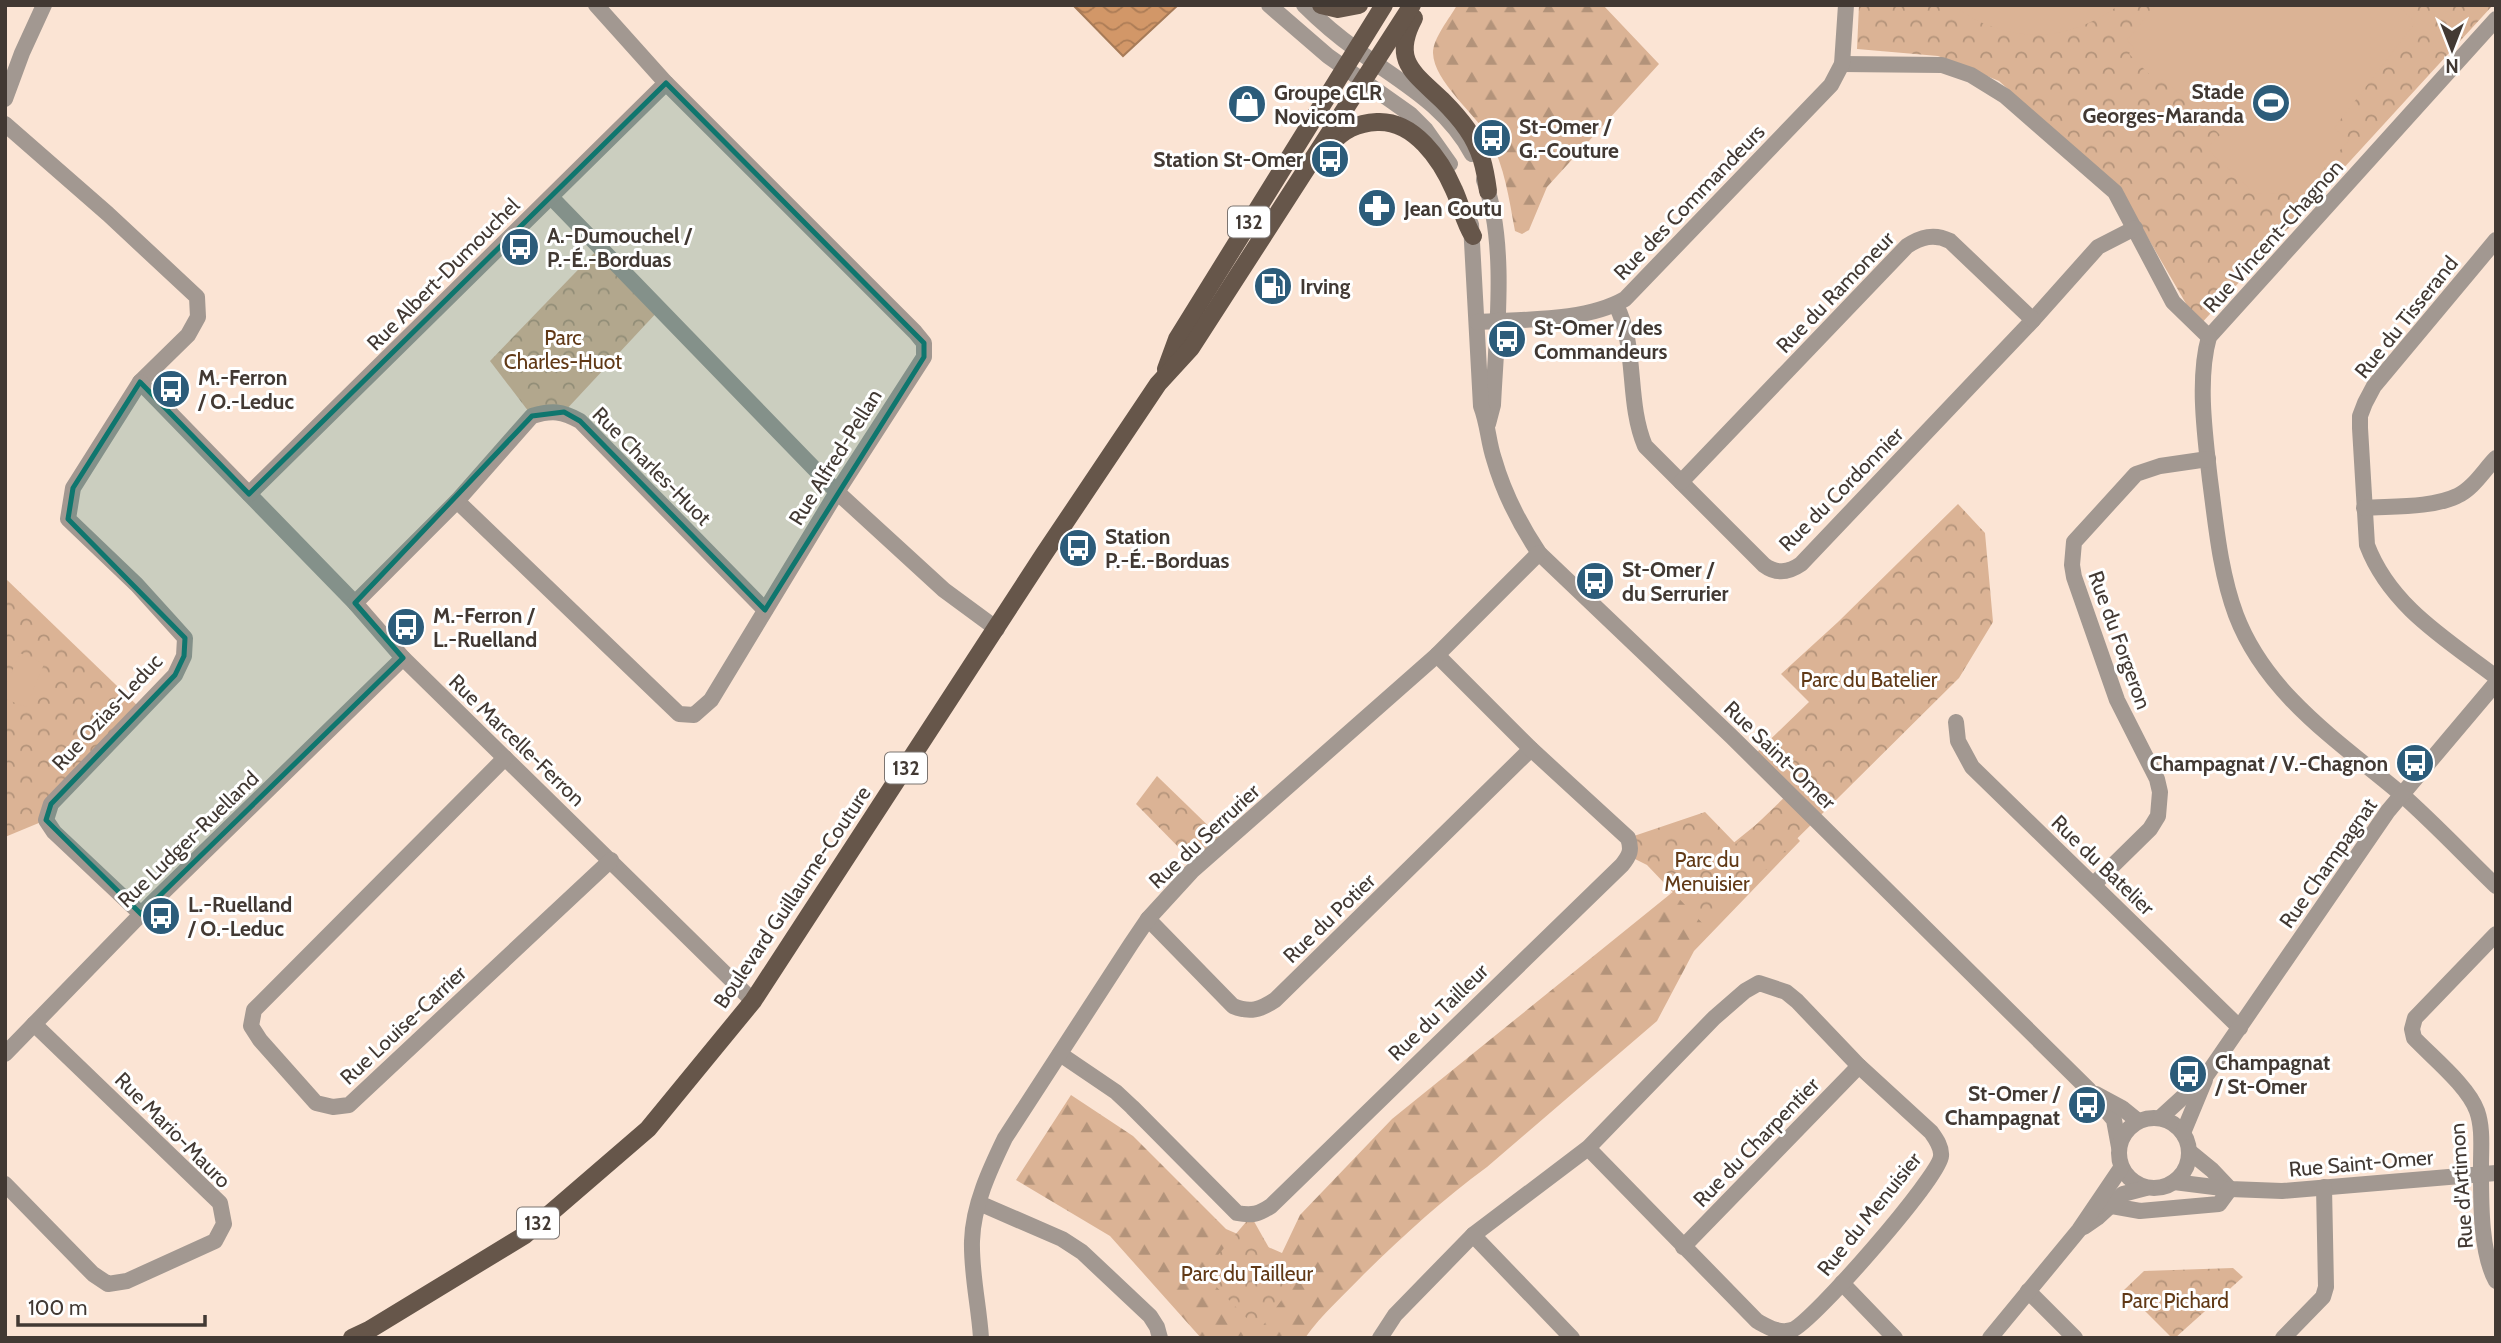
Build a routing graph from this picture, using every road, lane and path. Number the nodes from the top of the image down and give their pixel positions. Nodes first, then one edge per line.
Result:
1 (44, 5) edge
2 (596, 5) edge
3 (1269, 5) edge
4 (1304, 5) edge
5 (1321, 5) edge
6 (1359, 5) edge
7 (1384, 5) edge
8 (1412, 5) edge
9 (1421, 5) edge
10 (1846, 5) edge
11 (2496, 19) edge
12 (1357, 50) junction
13 (1375, 62) junction
14 (1842, 64) junction
15 (1345, 69) junction
16 (1363, 80) junction
17 (666, 83) junction
18 (5, 100) edge
19 (5, 124) edge
20 (1301, 180) junction
21 (1488, 191) junction
22 (551, 197) junction
23 (2135, 228) junction
24 (1474, 236) junction
25 (2496, 240) edge
26 (1615, 304) junction
27 (2033, 320) junction
28 (1496, 321) junction
29 (1477, 322) junction
30 (2209, 337) junction
31 (1162, 379) junction
32 (140, 382) junction
33 (1488, 424) junction
34 (2496, 458) edge
35 (2208, 459) junction
36 (1681, 482) junction
37 (837, 492) junction
38 (249, 494) junction
39 (457, 501) junction
40 (2364, 508) junction
41 (1539, 553) junction
42 (355, 603) junction
43 (765, 610) junction
44 (997, 628) junction
45 (1437, 655) junction
46 (403, 658) junction
47 (2496, 677) edge
48 (2496, 683) edge
49 (1956, 722) dead end
50 (1531, 749) junction
51 (505, 758) junction
52 (2401, 794) junction
53 (611, 860) junction
54 (2094, 884) junction
55 (2496, 886) edge
56 (141, 914) junction
57 (1148, 919) junction
58 (2496, 934) edge
59 (753, 1001) junction
60 (34, 1024) junction
61 (2240, 1028) junction
62 (5, 1054) edge
63 (1060, 1054) junction
64 (1859, 1066) junction
65 (2206, 1076) junction
66 (2089, 1090) junction
67 (2160, 1118) junction
68 (2138, 1121) junction
69 (2183, 1133) junction
70 (2119, 1147) junction
71 (1588, 1148) junction
72 (2190, 1152) junction
73 (2121, 1167) junction
74 (2488, 1173) edge
75 (2174, 1182) junction
76 (5, 1184) edge
77 (2324, 1187) junction
78 (2146, 1188) junction
79 (2230, 1189) junction
80 (979, 1203) junction
81 (2112, 1206) junction
82 (2079, 1230) junction
83 (1473, 1235) junction
84 (1684, 1247) junction
85 (2496, 1281) edge
86 (1842, 1283) junction
87 (2028, 1291) junction
88 (352, 1338) edge
89 (981, 1338) edge
90 (1160, 1338) edge
91 (1380, 1338) edge
92 (1572, 1338) edge
93 (1895, 1338) edge
94 (1990, 1338) edge
95 (2075, 1338) edge
96 (2283, 1338) edge

1 - 18 street
2 - 17 street, Rue Alfred-Pellan
3 - 15 street, Rue Saint-Omer
4 - 12 street, Rue Saint-Omer
5 - 6 main road
7 - 12 main road, Boulevard Guillaume-Couture / 132
8 - 13 main road, Boulevard Guillaume-Couture / 132
9 - 21 main road
10 - 14 street, Rue des Commandeurs
11 - 30 street, Rue Vincent-Chagnon
12 - 13 street, Rue Saint-Omer
12 - 15 main road, Boulevard Guillaume-Couture / 132
13 - 16 main road, Boulevard Guillaume-Couture / 132
13 - 21 street, Rue Saint-Omer
14 - 23 street
14 - 26 street, Rue des Commandeurs
15 - 16 street, Rue Saint-Omer
15 - 31 main road, Boulevard Guillaume-Couture / 132
16 - 20 main road, Boulevard Guillaume-Couture / 132
16 - 24 street, Rue Saint-Omer
17 - 22 street, Rue Albert-Dumouchel
17 - 37 street, Rue Alfred-Pellan
19 - 32 street, Rue Ozias-Leduc
20 - 24 main road
20 - 31 main road, Boulevard Guillaume-Couture / 132
21 - 28 street, Rue Saint-Omer
22 - 37 street
22 - 38 street, Rue Albert-Dumouchel
23 - 27 street, Rue du Cordonnier
23 - 30 street
24 - 29 street, Rue Saint-Omer
25 - 40 street, Rue du Tisserand
26 - 28 street, Rue des Commandeurs
26 - 36 street, Rue du Cordonnier
27 - 36 street, Rue du Ramoneur
27 - 36 street, Rue du Cordonnier
28 - 29 street, Rue des Commandeurs
28 - 33 street, Rue Saint-Omer
29 - 33 street, Rue Saint-Omer
30 - 35 street, Rue Vincent-Chagnon
31 - 44 main road, Boulevard Guillaume-Couture / 132
32 - 38 street, Rue Marcelle-Ferron
32 - 56 street, Rue Ozias-Leduc
33 - 41 street, Rue Saint-Omer
34 - 40 street
35 - 52 street, Rue Vincent-Chagnon
35 - 54 street, Rue du Forgeron
37 - 43 street, Rue Alfred-Pellan
37 - 44 street
38 - 42 street, Rue Marcelle-Ferron
39 - 42 street, Rue Charles-Huot
39 - 43 street, Rue Charles-Huot
39 - 43 street, Rue Alfred-Pellan
40 - 47 street, Rue du Tisserand
41 - 45 street, Rue du Serrurier
41 - 66 street, Rue Saint-Omer
42 - 46 street, Rue Marcelle-Ferron
44 - 59 main road, Boulevard Guillaume-Couture / 132
45 - 50 street, Rue du Tailleur
45 - 57 street, Rue du Serrurier
46 - 51 street, Rue Marcelle-Ferron
46 - 56 street, Rue Ludger-Ruelland
48 - 52 street, Rue Champagnat
49 - 54 street, Rue du Batelier
50 - 57 street, Rue du Potier
50 - 63 street, Rue du Tailleur
51 - 53 street, Rue Marcelle-Ferron
51 - 53 street, Rue Louise-Carrier
52 - 55 street
52 - 61 street, Rue Champagnat
53 - 59 street, Rue Marcelle-Ferron
54 - 61 street, Rue du Batelier
56 - 60 street, Rue Ludger-Ruelland
57 - 63 street, Rue du Serrurier
58 - 74 street, Rue d'Artimon
59 - 88 main road, Boulevard Guillaume-Couture / 132
60 - 62 street, Rue Ludger-Ruelland
60 - 76 street, Rue Mario-Mauro
61 - 65 street, Rue Champagnat
63 - 80 street, Rue du Serrurier
64 - 71 street, Rue du Menuisier
64 - 84 street, Rue du Charpentier
64 - 86 street, Rue du Menuisier
65 - 67 street, Rue Champagnat
65 - 69 street, Rue Champagnat
66 - 68 street, Rue Saint-Omer
66 - 70 street, Rue Saint-Omer
67 - 68 street
67 - 69 street
68 - 70 street
69 - 72 street
70 - 73 street
71 - 83 street, Rue du Menuisier
71 - 84 street, Rue du Menuisier
72 - 75 street
72 - 79 street
73 - 78 street
73 - 82 street
74 - 77 street, Rue Saint-Omer
74 - 85 street, Rue d'Artimon
75 - 78 street
75 - 79 street, Rue Saint-Omer
77 - 79 street, Rue Saint-Omer
77 - 96 street
78 - 81 street
79 - 81 street
80 - 89 street, Rue du Serrurier
80 - 90 street
81 - 82 street
82 - 87 street
83 - 91 street, Rue du Menuisier
83 - 92 street
84 - 86 street, Rue du Menuisier
86 - 93 street
87 - 94 street
87 - 95 street

